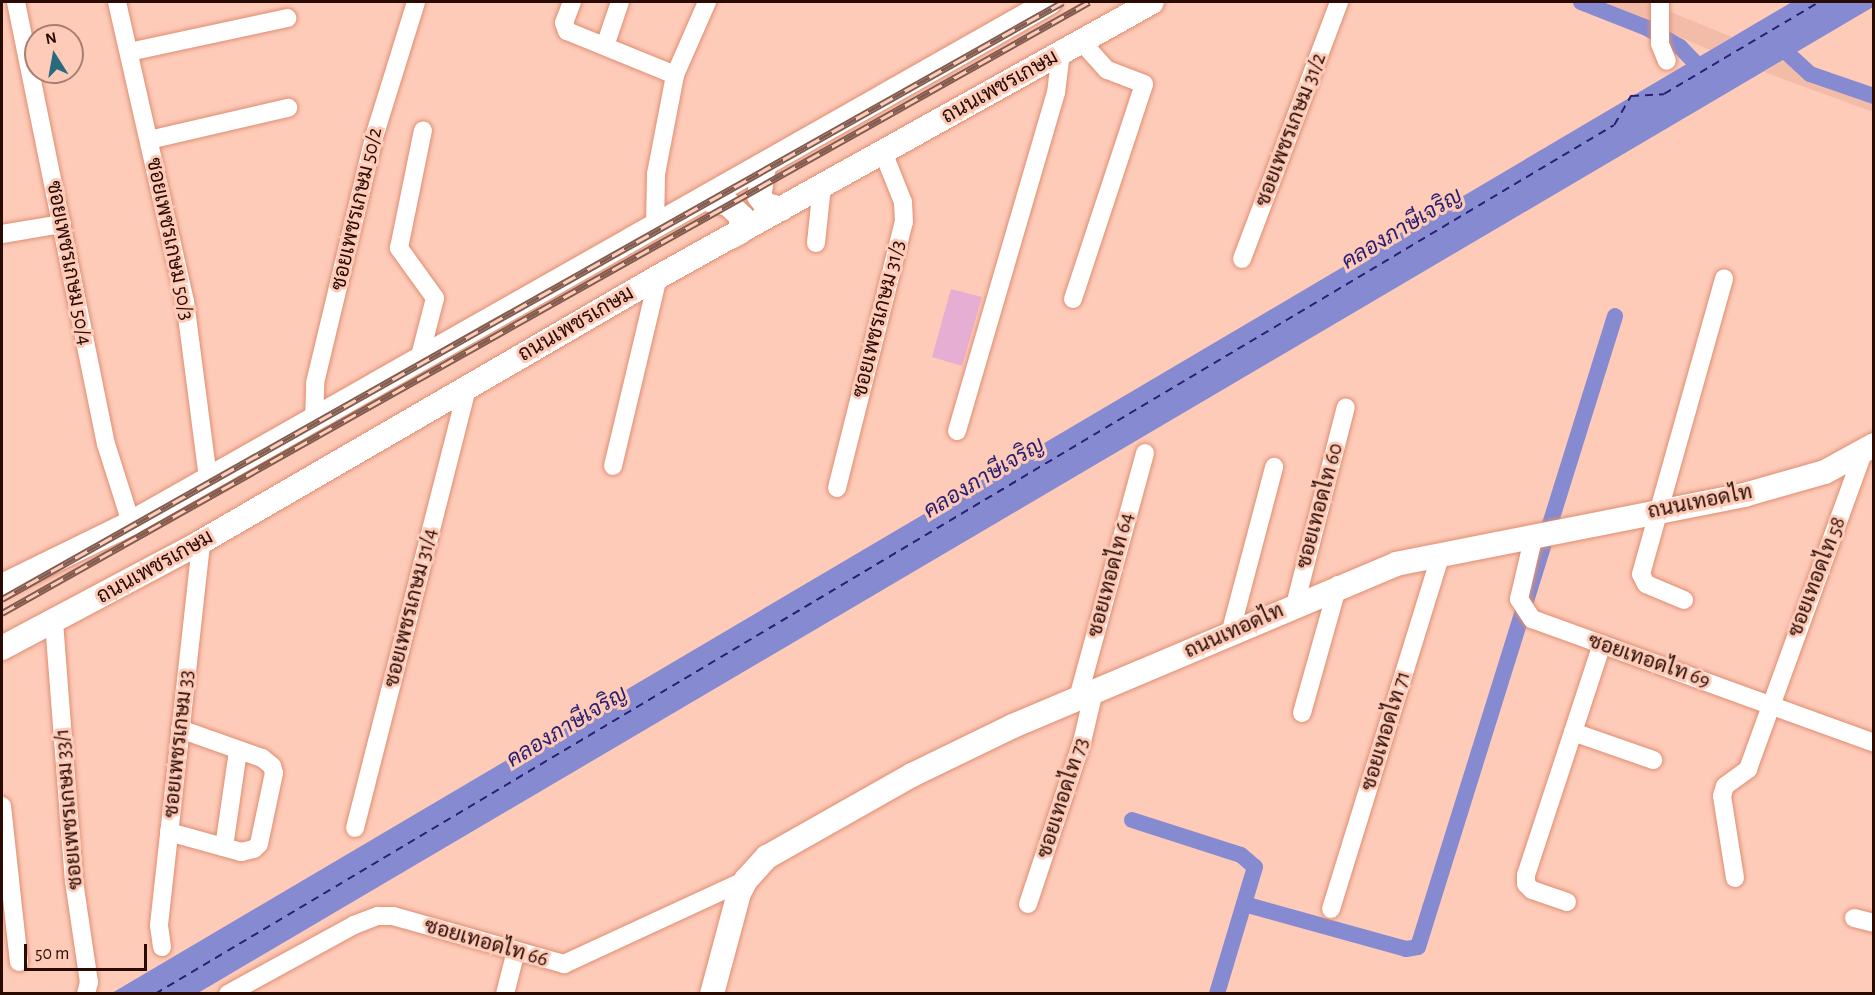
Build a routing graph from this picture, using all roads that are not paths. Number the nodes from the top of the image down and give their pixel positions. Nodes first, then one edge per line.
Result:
1 (16, 2) edge
2 (117, 2) edge
3 (416, 2) edge
4 (572, 2) edge
5 (620, 2) edge
6 (706, 2) edge
7 (1050, 2) edge
8 (1152, 2) edge
9 (1339, 2) edge
10 (1660, 2) edge
11 (287, 18) dead end
12 (1082, 42) junction
13 (605, 46) junction
14 (129, 52) junction
15 (1664, 52) dead end
16 (1061, 54) junction
17 (675, 75) junction
18 (288, 108) dead end
19 (423, 130) dead end
20 (149, 140) junction
21 (883, 152) junction
22 (764, 166) junction
23 (822, 186) junction
24 (706, 199) junction
25 (782, 209) junction
26 (62, 224) junction
27 (655, 227) junction
28 (2, 234) edge
29 (731, 237) junction
30 (816, 243) dead end
31 (1242, 259) dead end
32 (657, 277) junction
33 (1724, 278) dead end
34 (1073, 299) dead end
35 (419, 360) junction
36 (467, 387) junction
37 (1346, 407) dead end
38 (314, 420) junction
39 (957, 431) dead end
40 (1869, 448) edge
41 (1145, 453) dead end
42 (613, 466) dead end
43 (1274, 467) dead end
44 (207, 479) junction
45 (837, 488) dead end
46 (1659, 509) junction
47 (131, 523) junction
48 (1534, 535) junction
49 (201, 542) junction
50 (1441, 554) junction
51 (1338, 585) junction
52 (2, 586) edge
53 (1684, 600) dead end
54 (1295, 605) junction
55 (54, 622) junction
56 (1230, 634) junction
57 (1602, 644) junction
58 (2, 648) edge
59 (1086, 695) junction
60 (1769, 702) junction
61 (1302, 713) dead end
62 (180, 729) junction
63 (1573, 732) junction
64 (1874, 743) edge
65 (238, 751) junction
66 (1653, 760) dead end
67 (2, 806) edge
68 (355, 828) dead end
69 (169, 832) junction
70 (224, 847) junction
71 (1735, 878) dead end
72 (746, 880) junction
73 (1567, 902) dead end
74 (1028, 903) dead end
75 (1331, 909) dead end
76 (1854, 918) dead end
77 (1874, 923) edge
78 (162, 946) dead end
79 (516, 951) junction
80 (20, 962) dead end
81 (86, 993) edge
82 (228, 993) edge
83 (505, 993) edge
84 (712, 993) edge

1 - 26 street, ซอยเพชรเกษม 50/4
2 - 14 street, ซอยเพชรเกษม 50/3
3 - 38 street, ซอยเพชรเกษม 50/2
4 - 13 street
5 - 13 street
6 - 17 street
7 - 22 main road
8 - 12 main road, ถนนเพชรเกษม
9 - 31 street, ซอยเพชรเกษม 31/2
10 - 15 street
11 - 14 street
12 - 16 main road, ถนนเพชรเกษม
12 - 34 street
13 - 17 street
14 - 20 street, ซอยเพชรเกษม 50/3
16 - 21 main road, ถนนเพชรเกษม
16 - 39 street
17 - 27 street
18 - 20 street
19 - 35 street
20 - 44 street, ซอยเพชรเกษม 50/3
21 - 23 main road, ถนนเพชรเกษม
21 - 45 street, ซอยเพชรเกษม 31/3
22 - 24 main road
22 - 25 main road
23 - 25 main road, ถนนเพชรเกษม
23 - 30 street
24 - 27 main road
24 - 29 main road
25 - 29 main road, ถนนเพชรเกษม
26 - 28 street
26 - 47 street, ซอยเพชรเกษม 50/4
27 - 35 main road
29 - 32 main road, ถนนเพชรเกษม
32 - 36 main road, ถนนเพชรเกษม
32 - 42 street
33 - 46 street
35 - 38 main road
36 - 49 main road, ถนนเพชรเกษม
36 - 68 street, ซอยเพชรเกษม 31/4
37 - 54 street, ซอยเทอดไท 60
38 - 44 main road
40 - 46 main road, ถนนเทอดไท
40 - 60 street, ซอยเทอดไท 58
41 - 59 street, ซอยเทอดไท 64
43 - 56 street
44 - 47 main road
46 - 48 main road, ถนนเทอดไท
46 - 53 street
47 - 52 main road
48 - 50 main road, ถนนเทอดไท
48 - 57 street, ซอยเทอดไท 69
49 - 55 main road, ถนนเพชรเกษม
49 - 62 street, ซอยเพชรเกษม 33
50 - 51 main road, ถนนเทอดไท
50 - 75 street, ซอยเทอดไท 71
51 - 54 main road, ถนนเทอดไท
51 - 61 street
54 - 56 main road, ถนนเทอดไท
55 - 58 main road, ถนนเพชรเกษม
55 - 81 street, ซอยเพชรเกษม 33/1
56 - 59 main road, ถนนเทอดไท
57 - 60 street, ซอยเทอดไท 69
57 - 63 street
59 - 72 main road, ถนนเทอดไท
59 - 74 street, ซอยเทอดไท 73
60 - 64 street, ซอยเทอดไท 69
60 - 71 street, ซอยเทอดไท 58
62 - 65 street
62 - 69 street, ซอยเพชรเกษม 33
63 - 66 street
63 - 73 street
65 - 70 street
65 - 70 street
67 - 80 street
69 - 70 street
69 - 78 street, ซอยเพชรเกษม 33
72 - 79 street, ซอยเทอดไท 66
72 - 84 main road, ถนนเทอดไท
76 - 77 street
79 - 82 street, ซอยเทอดไท 66
79 - 83 street

